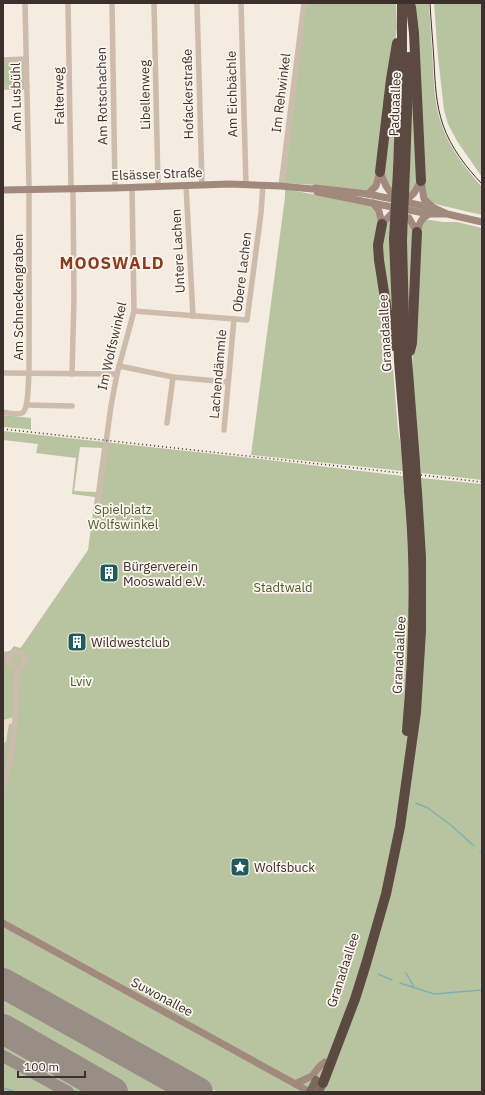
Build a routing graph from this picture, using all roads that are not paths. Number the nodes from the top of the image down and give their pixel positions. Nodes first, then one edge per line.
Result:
1 (25, 3) edge
2 (68, 3) edge
3 (112, 3) edge
4 (154, 3) edge
5 (197, 3) edge
6 (241, 3) edge
7 (304, 3) edge
8 (408, 4) edge
9 (402, 28) junction
10 (26, 59) junction
11 (3, 60) edge
12 (3, 87) edge
13 (27, 87) junction
14 (401, 169) junction
15 (380, 172) junction
16 (421, 181) junction
17 (246, 184) junction
18 (186, 185) junction
19 (202, 185) junction
20 (263, 185) junction
21 (158, 186) junction
22 (281, 186) junction
23 (132, 187) junction
24 (115, 188) junction
25 (72, 189) junction
26 (312, 189) junction
27 (3, 190) edge
28 (28, 190) junction
29 (368, 194) junction
30 (373, 203) junction
31 (398, 203) junction
32 (434, 208) junction
33 (429, 214) junction
34 (447, 214) junction
35 (409, 218) dead end
36 (482, 222) edge
37 (382, 224) junction
38 (417, 232) junction
39 (134, 311) junction
40 (193, 316) junction
41 (234, 319) junction
42 (403, 363) junction
43 (119, 366) junction
44 (3, 373) edge
45 (29, 374) junction
46 (72, 374) junction
47 (117, 374) junction
48 (173, 377) junction
49 (228, 382) junction
50 (72, 406) dead end
51 (26, 408) junction
52 (3, 412) edge
53 (167, 423) dead end
54 (224, 430) dead end
55 (413, 491) junction
56 (97, 509) dead end
57 (6, 659) edge
58 (16, 668) junction
59 (3, 787) edge
60 (3, 923) edge
61 (325, 1062) junction
62 (295, 1084) junction
63 (319, 1085) edge
64 (300, 1092) edge
65 (310, 1092) edge

1 - 10 street, Am Lusbühl
2 - 25 street, Falterweg
3 - 24 street, Am Rotschachen
4 - 21 street, Libellenweg
5 - 19 street, Hofackerstraße
6 - 17 street, Am Eichbächle
7 - 22 street, Im Rehwinkel
8 - 9 highway, Paduaallee
8 - 14 highway, Paduaallee
8 - 16 highway
9 - 14 highway, Paduaallee
9 - 15 highway
10 - 11 street
10 - 13 street, Am Lusbühl
12 - 13 street
13 - 28 street, Am Lusbühl
14 - 31 highway, Paduaallee, bridge
15 - 29 main road
15 - 31 main road
16 - 31 main road
16 - 32 main road
17 - 19 main road, Elsässer Straße
17 - 20 main road, Elsässer Straße
18 - 19 main road, Elsässer Straße
18 - 21 main road, Elsässer Straße
18 - 40 street, Untere Lachen
20 - 22 main road, Elsässer Straße
20 - 41 street, Obere Lachen
21 - 23 main road, Elsässer Straße
22 - 26 main road, Elsässer Straße
23 - 24 main road, Elsässer Straße
23 - 39 street, Im Wolfswinkel
24 - 25 main road, Elsässer Straße
25 - 28 main road, Elsässer Straße
25 - 46 street, Falterweg
26 - 29 main road, Elsässer Straße
26 - 30 main road, Elsässer Straße
27 - 28 main road, Elsässer Straße
28 - 45 street, Am Schneckengraben
29 - 31 main road, Elsässer Straße
30 - 31 main road, Elsässer Straße
30 - 37 main road
31 - 32 main road, Elsässer Straße
31 - 33 main road, Elsässer Straße
31 - 37 main road
31 - 42 highway, Granadaallee, bridge
32 - 34 main road, Elsässer Straße
33 - 34 main road, Elsässer Straße
33 - 38 main road
34 - 36 main road, Elsässer Straße
35 - 38 main road
37 - 42 highway
38 - 42 highway
39 - 40 street, Obere Lachen
39 - 43 street, Im Wolfswinkel
40 - 41 street, Obere Lachen
41 - 49 street, Lachendämmle
42 - 55 highway, Granadaallee, bridge
43 - 47 street, Im Wolfswinkel
43 - 48 street
44 - 45 street
45 - 46 street
45 - 51 street, Am Schneckengraben
46 - 47 street
47 - 56 street, Im Wolfswinkel
48 - 49 street
48 - 53 street
49 - 54 street, Lachendämmle
50 - 51 street
51 - 52 street
55 - 61 highway, Granadaallee
55 - 63 highway, Granadaallee
57 - 58 street
57 - 58 street
58 - 59 street
60 - 62 main road, Suwonallee
61 - 62 main road
61 - 63 highway, Granadaallee
62 - 64 main road
62 - 65 main road, Suwonallee
63 - 65 main road, Granadaallee

